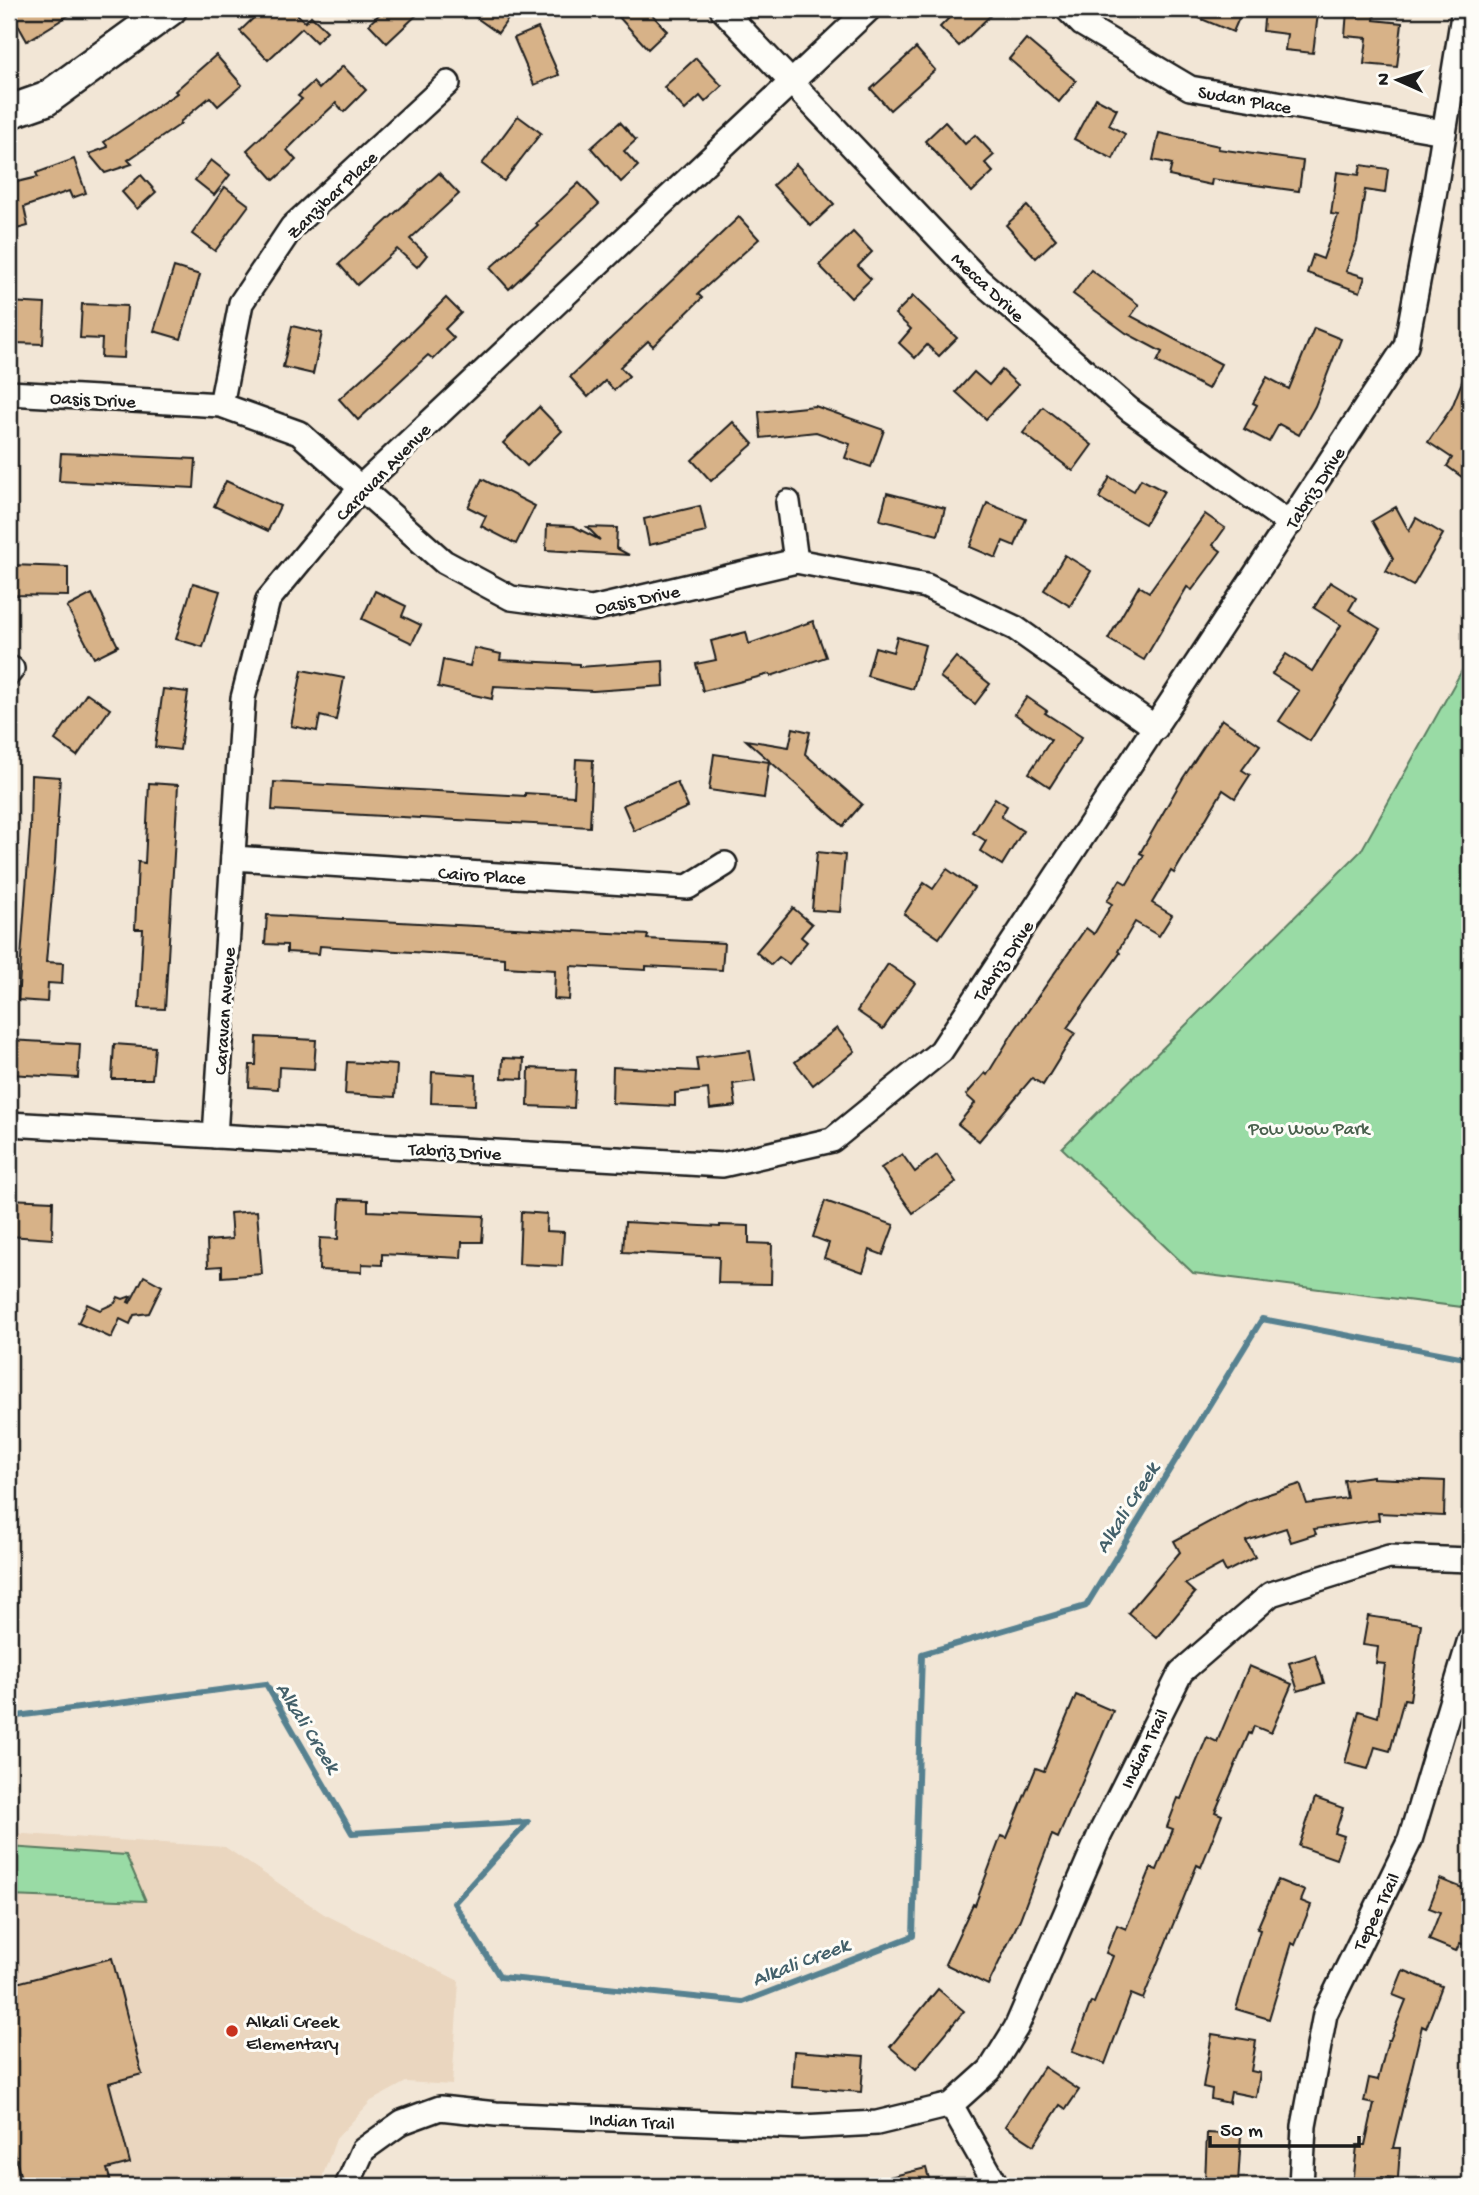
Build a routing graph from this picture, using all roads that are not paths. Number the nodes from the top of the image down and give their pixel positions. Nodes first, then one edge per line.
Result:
1 (170, 9) edge
2 (722, 9) edge
3 (869, 9) edge
4 (1068, 9) edge
5 (1464, 9) edge
6 (791, 82) junction
7 (448, 83) dead end
8 (9, 112) edge
9 (1444, 132) junction
10 (9, 393) edge
11 (221, 405) junction
12 (361, 488) junction
13 (788, 502) dead end
14 (1290, 524) junction
15 (796, 561) junction
16 (1156, 728) junction
17 (233, 858) junction
18 (725, 864) dead end
19 (9, 1124) edge
20 (215, 1136) junction
21 (1470, 1560) edge
22 (1470, 1639) edge
23 (951, 2105) junction
24 (347, 2186) edge
25 (998, 2186) edge
26 (1301, 2186) edge

1 - 8 main road
2 - 6 street, Mecca Drive
3 - 6 street, Caravan Avenue
4 - 9 street, Sudan Place
5 - 9 street, Tabriz Drive
6 - 12 street, Caravan Avenue
6 - 14 street, Mecca Drive
7 - 11 street, Zanzibar Place
9 - 14 street, Tabriz Drive
10 - 11 street, Oasis Drive
11 - 12 street, Oasis Drive
12 - 15 street, Oasis Drive
12 - 17 street, Caravan Avenue
13 - 15 street
14 - 16 street, Tabriz Drive
15 - 16 street, Oasis Drive
16 - 20 street, Tabriz Drive
17 - 18 street, Cairo Place
17 - 20 street, Caravan Avenue
19 - 20 street, Tabriz Drive
21 - 23 street, Indian Trail
22 - 26 street, Tepee Trail
23 - 24 street, Indian Trail
23 - 25 street

